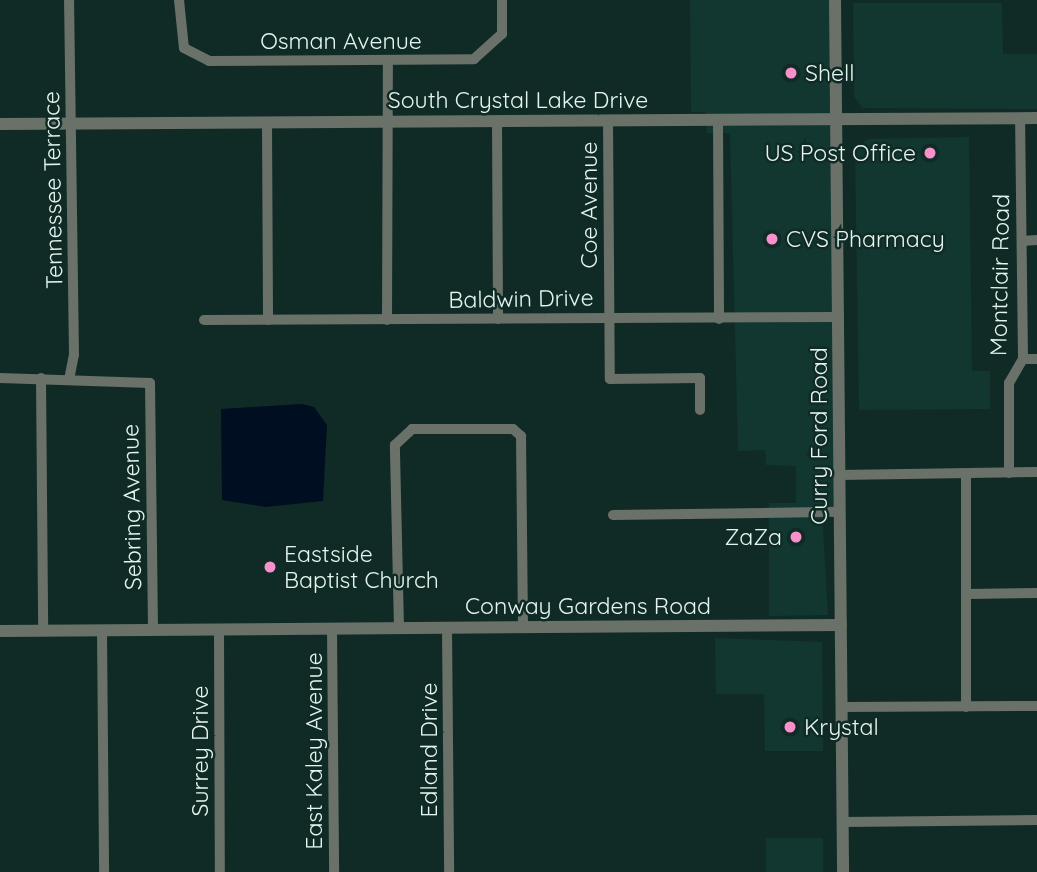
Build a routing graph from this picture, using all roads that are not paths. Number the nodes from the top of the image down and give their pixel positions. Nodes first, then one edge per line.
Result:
1 (69, 0) edge
2 (179, 0) edge
3 (502, 0) edge
4 (835, 0) edge
5 (388, 60) junction
6 (1020, 118) junction
7 (1037, 118) edge
8 (718, 120) junction
9 (836, 120) junction
10 (608, 121) junction
11 (267, 122) junction
12 (386, 122) junction
13 (497, 122) junction
14 (71, 123) junction
15 (0, 124) edge
16 (1037, 240) edge
17 (1022, 241) junction
18 (609, 317) junction
19 (839, 317) junction
20 (498, 319) junction
21 (719, 319) junction
22 (204, 320) dead end
23 (268, 320) junction
24 (387, 320) junction
25 (1023, 359) junction
26 (1037, 359) edge
27 (0, 378) edge
28 (41, 378) junction
29 (69, 380) junction
30 (700, 410) dead end
31 (1037, 472) edge
32 (1009, 473) junction
33 (966, 474) junction
34 (840, 475) junction
35 (840, 512) junction
36 (613, 515) dead end
37 (1037, 593) edge
38 (967, 594) junction
39 (841, 625) junction
40 (523, 626) junction
41 (398, 628) junction
42 (447, 628) junction
43 (332, 629) junction
44 (219, 630) junction
45 (0, 631) edge
46 (43, 631) junction
47 (102, 631) junction
48 (153, 631) junction
49 (1037, 706) edge
50 (842, 707) junction
51 (966, 707) junction
52 (1037, 820) edge
53 (843, 822) junction
54 (104, 872) edge
55 (220, 872) edge
56 (334, 872) edge
57 (449, 872) edge
58 (843, 872) edge

1 - 14 street, Tennessee Terrace
2 - 5 street, Osman Avenue
3 - 5 street, Osman Avenue
4 - 9 street, Curry Ford Road
5 - 12 street
6 - 7 street, South Crystal Lake Drive
6 - 9 street, South Crystal Lake Drive
6 - 17 street, Montclair Road
8 - 9 street, South Crystal Lake Drive
8 - 10 street, South Crystal Lake Drive
8 - 21 street
9 - 19 street, Curry Ford Road
10 - 13 street, South Crystal Lake Drive
10 - 18 street, Coe Avenue
11 - 12 street, South Crystal Lake Drive
11 - 14 street, South Crystal Lake Drive
11 - 23 street
12 - 13 street, South Crystal Lake Drive
12 - 24 street
13 - 20 street
14 - 15 street, South Crystal Lake Drive
14 - 29 street, Tennessee Terrace
16 - 17 street
17 - 25 street, Montclair Road
18 - 20 street, Baldwin Drive
18 - 21 street, Baldwin Drive
18 - 30 street, Coe Avenue
19 - 21 street, Baldwin Drive
19 - 34 street, Curry Ford Road
20 - 24 street, Baldwin Drive
22 - 23 street, Baldwin Drive
23 - 24 street, Baldwin Drive
25 - 26 street
25 - 32 street, Montclair Road
27 - 28 street
28 - 29 street
28 - 46 street
29 - 48 street, Sebring Avenue
31 - 32 street
32 - 33 street
33 - 34 street
33 - 38 street
34 - 35 street, Curry Ford Road
35 - 36 street
35 - 39 street, Curry Ford Road
37 - 38 street
38 - 51 street
39 - 40 street, Conway Gardens Road
39 - 50 street, Curry Ford Road
40 - 41 street
40 - 42 street, Conway Gardens Road
41 - 42 street, Conway Gardens Road
41 - 43 street, Conway Gardens Road
42 - 57 street, Edland Drive
43 - 44 street, Conway Gardens Road
43 - 56 street, East Kaley Avenue
44 - 48 street, Conway Gardens Road
44 - 55 street, Surrey Drive
45 - 46 street, Conway Gardens Road
46 - 47 street, Conway Gardens Road
47 - 48 street, Conway Gardens Road
47 - 54 street
49 - 51 street
50 - 51 street
50 - 53 street, Curry Ford Road
52 - 53 street
53 - 58 street, Curry Ford Road

